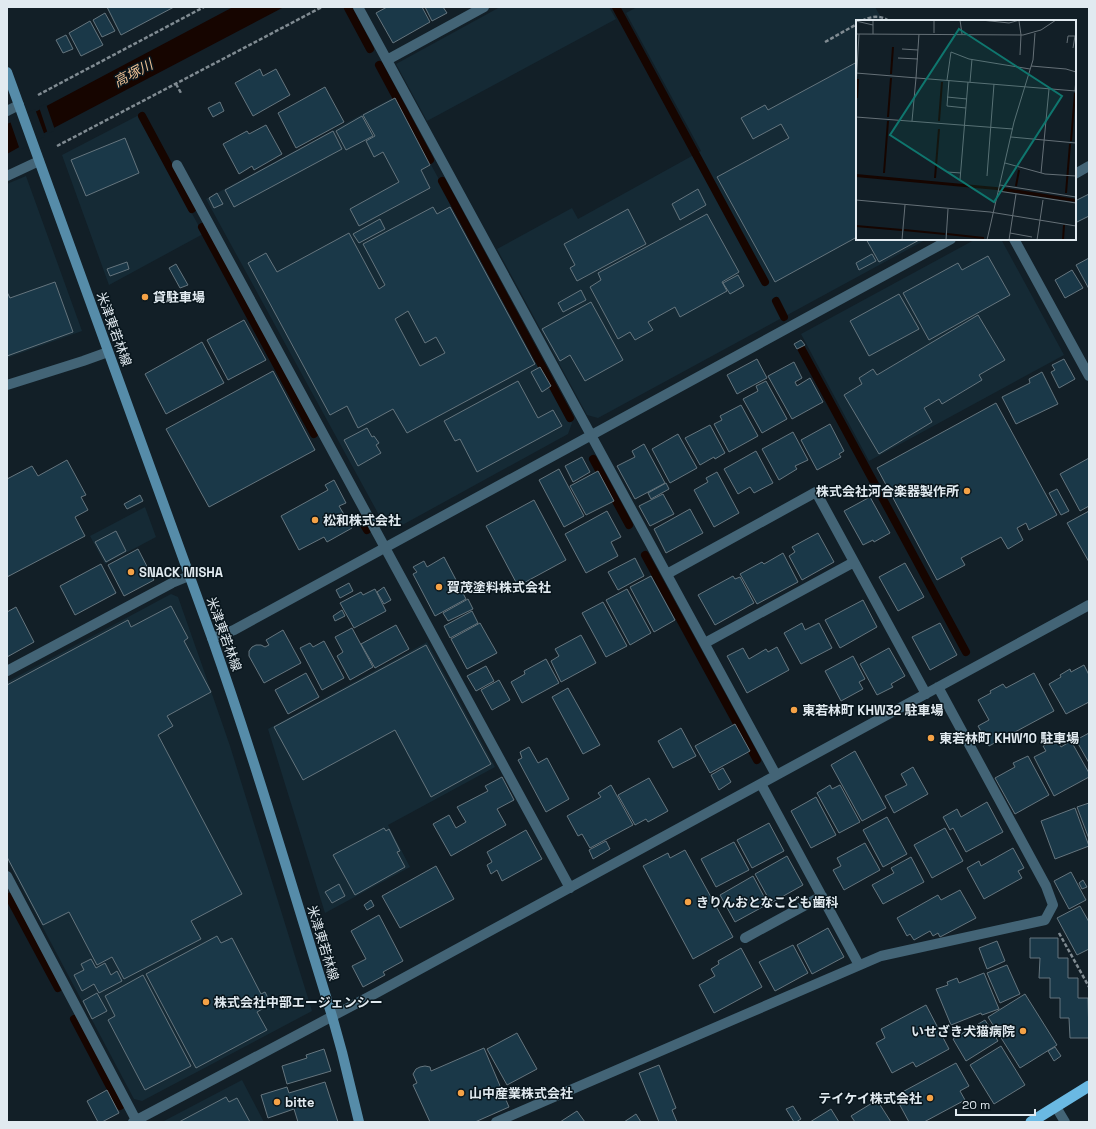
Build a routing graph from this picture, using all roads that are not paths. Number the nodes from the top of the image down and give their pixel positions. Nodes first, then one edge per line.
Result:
1 (358, 7) edge
2 (484, 7) edge
3 (387, 60) junction
4 (7, 72) edge
5 (20, 108) junction
6 (7, 111) edge
7 (38, 156) junction
8 (178, 165) dead end
9 (1089, 166) edge
10 (1076, 173) edge
11 (7, 176) edge
12 (949, 240) edge
13 (1015, 240) edge
14 (108, 352) junction
15 (1089, 376) edge
16 (7, 385) edge
17 (591, 435) junction
18 (385, 548) junction
19 (854, 562) junction
20 (666, 574) junction
21 (189, 576) junction
22 (1089, 605) edge
23 (212, 638) junction
24 (705, 644) junction
25 (7, 671) edge
26 (938, 687) junction
27 (926, 694) junction
28 (776, 775) junction
29 (761, 784) junction
30 (7, 876) edge
31 (570, 888) junction
32 (822, 896) junction
33 (745, 938) dead end
34 (859, 965) junction
35 (332, 1016) junction
36 (1089, 1086) edge
37 (1056, 1107) junction
38 (134, 1121) edge
39 (359, 1122) edge
40 (496, 1122) edge
41 (1031, 1122) edge
42 (1065, 1122) edge

1 - 3 street
2 - 3 street
3 - 17 street
4 - 5 main road, 米津東若林線
5 - 6 street
5 - 7 main road, 米津東若林線
7 - 11 street
7 - 14 main road, 米津東若林線
8 - 18 street
9 - 10 street
12 - 17 street
13 - 15 street
14 - 16 street
14 - 21 main road, 米津東若林線
17 - 18 street
17 - 20 street
18 - 23 street
18 - 31 street
19 - 20 street
19 - 24 street
19 - 27 street
20 - 24 street
21 - 23 main road, 米津東若林線
21 - 25 street
22 - 26 street
23 - 35 main road, 米津東若林線
24 - 28 street
26 - 27 street
26 - 34 street
27 - 28 street
28 - 29 street
29 - 31 street
29 - 32 street
30 - 38 street
31 - 35 street
32 - 33 street
32 - 34 street
34 - 40 street
35 - 38 street
35 - 39 main road, 米津東若林線
36 - 37 highway
37 - 41 highway
37 - 42 street

